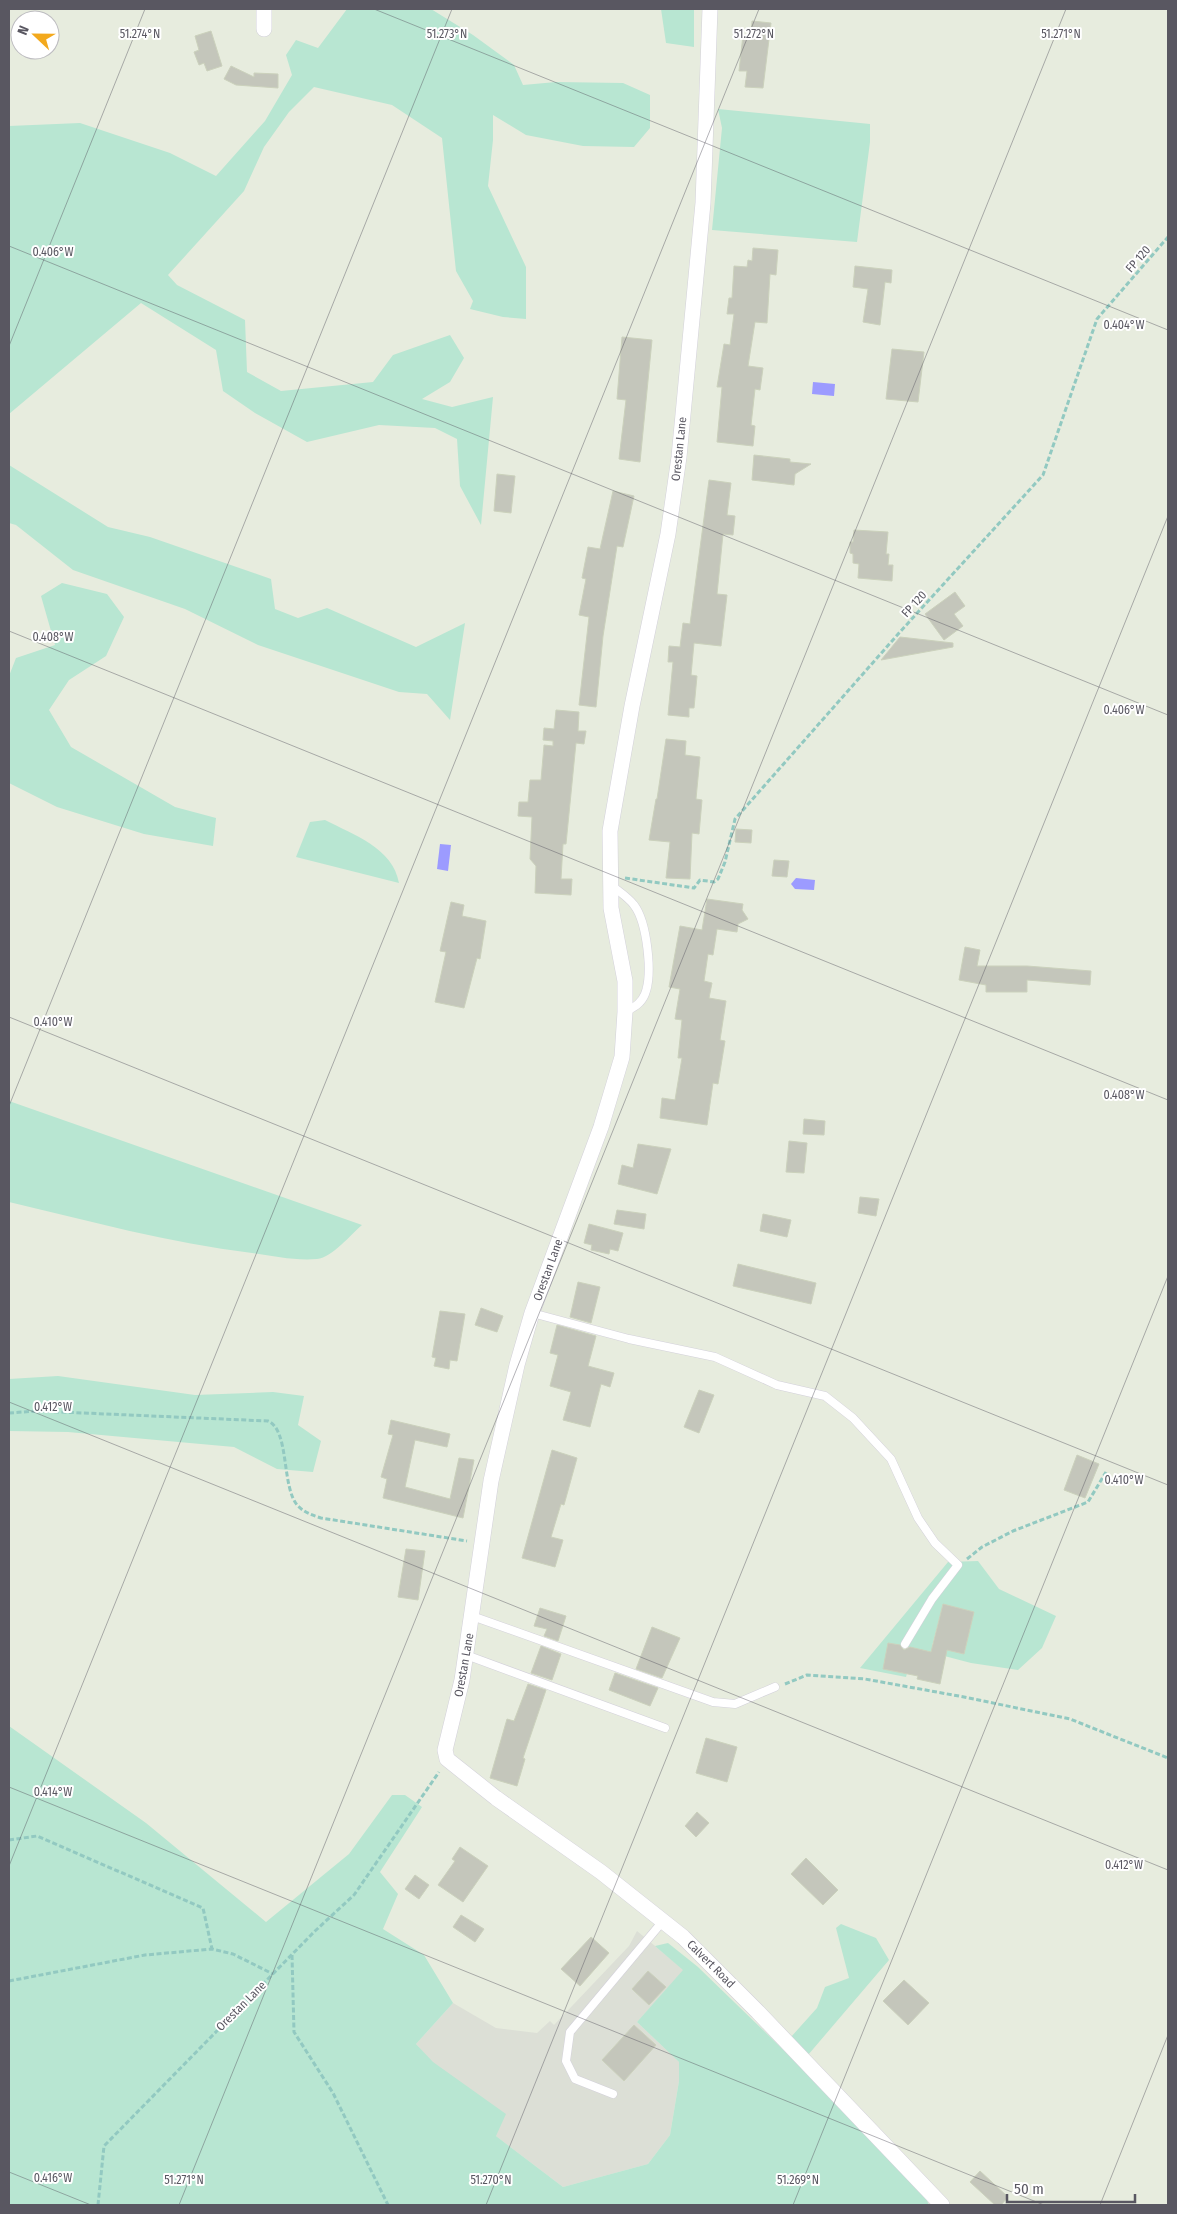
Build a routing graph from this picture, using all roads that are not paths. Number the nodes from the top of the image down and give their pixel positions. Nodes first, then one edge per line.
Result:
1 (264, 9) edge
2 (710, 9) edge
3 (264, 29) dead end
4 (610, 880) junction
5 (625, 1012) junction
6 (532, 1313) junction
7 (472, 1616) junction
8 (905, 1644) dead end
9 (466, 1654) junction
10 (775, 1688) road end
11 (665, 1728) dead end
12 (448, 1759) joint
13 (663, 1921) junction
14 (613, 2094) dead end
15 (942, 2205) edge

1 - 3 street
2 - 4 street, Orestan Lane
4 - 5 street, Orestan Lane
4 - 5 lane
5 - 6 street, Orestan Lane
6 - 7 street, Orestan Lane
6 - 8 lane
7 - 9 street, Orestan Lane
7 - 10 lane
9 - 11 lane
9 - 12 street, Orestan Lane
12 - 13 street, Calvert Road
13 - 14 lane
13 - 15 street, Calvert Road

